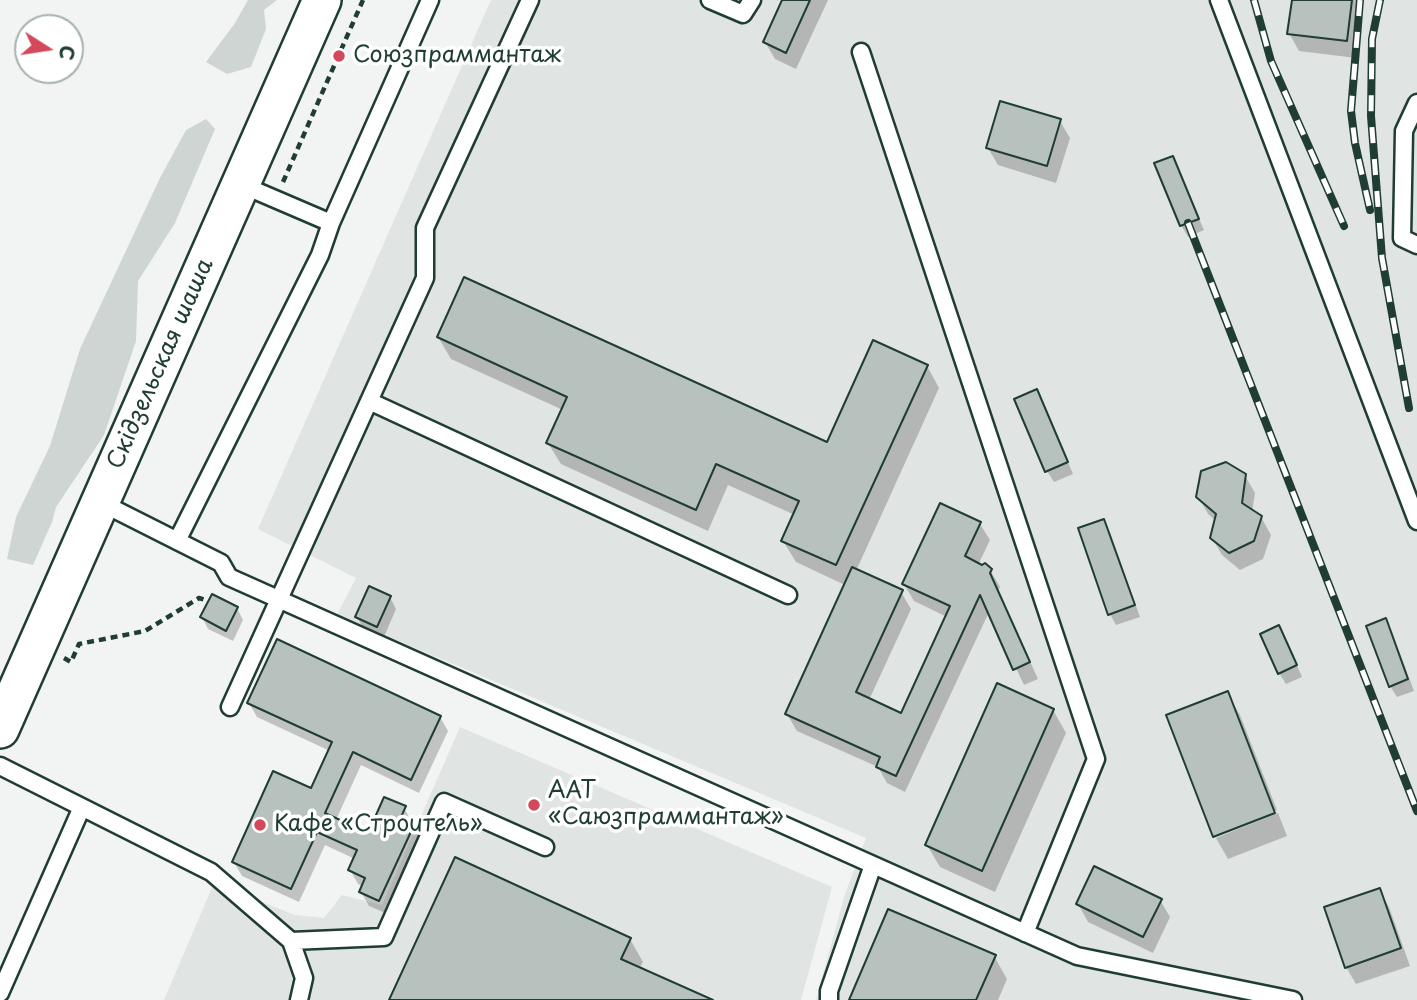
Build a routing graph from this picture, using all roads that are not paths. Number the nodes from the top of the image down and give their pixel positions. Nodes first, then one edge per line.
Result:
1 (322, 0) edge
2 (430, 0) edge
3 (530, 0) edge
4 (710, 0) edge
5 (752, 0) edge
6 (1219, 0) edge
7 (861, 52) dead end
8 (1417, 103) edge
9 (240, 184) junction
10 (331, 223) junction
11 (1417, 245) edge
12 (369, 401) junction
13 (100, 502) junction
14 (1417, 521) edge
15 (177, 541) junction
16 (788, 595) dead end
17 (279, 600) junction
18 (230, 707) dead end
19 (0, 729) edge
20 (0, 765) edge
21 (82, 807) junction
22 (545, 847) dead end
23 (873, 865) junction
24 (1025, 933) junction
25 (291, 941) junction
26 (0, 993) edge
27 (299, 1000) edge
28 (829, 1000) edge
29 (1293, 1000) edge

1 - 9 street, Скідзельская шаша
2 - 10 lane
3 - 12 lane
4 - 5 lane
6 - 14 lane
7 - 24 lane
8 - 11 lane
9 - 10 lane
9 - 13 street, Скідзельская шаша
10 - 15 lane
12 - 16 lane
12 - 17 lane
13 - 15 lane
13 - 19 street, Скідзельская шаша
15 - 17 lane
17 - 18 lane
17 - 23 lane
20 - 21 lane
21 - 25 lane
21 - 26 lane
22 - 25 lane
23 - 24 lane
23 - 28 lane
24 - 29 lane
25 - 27 lane

